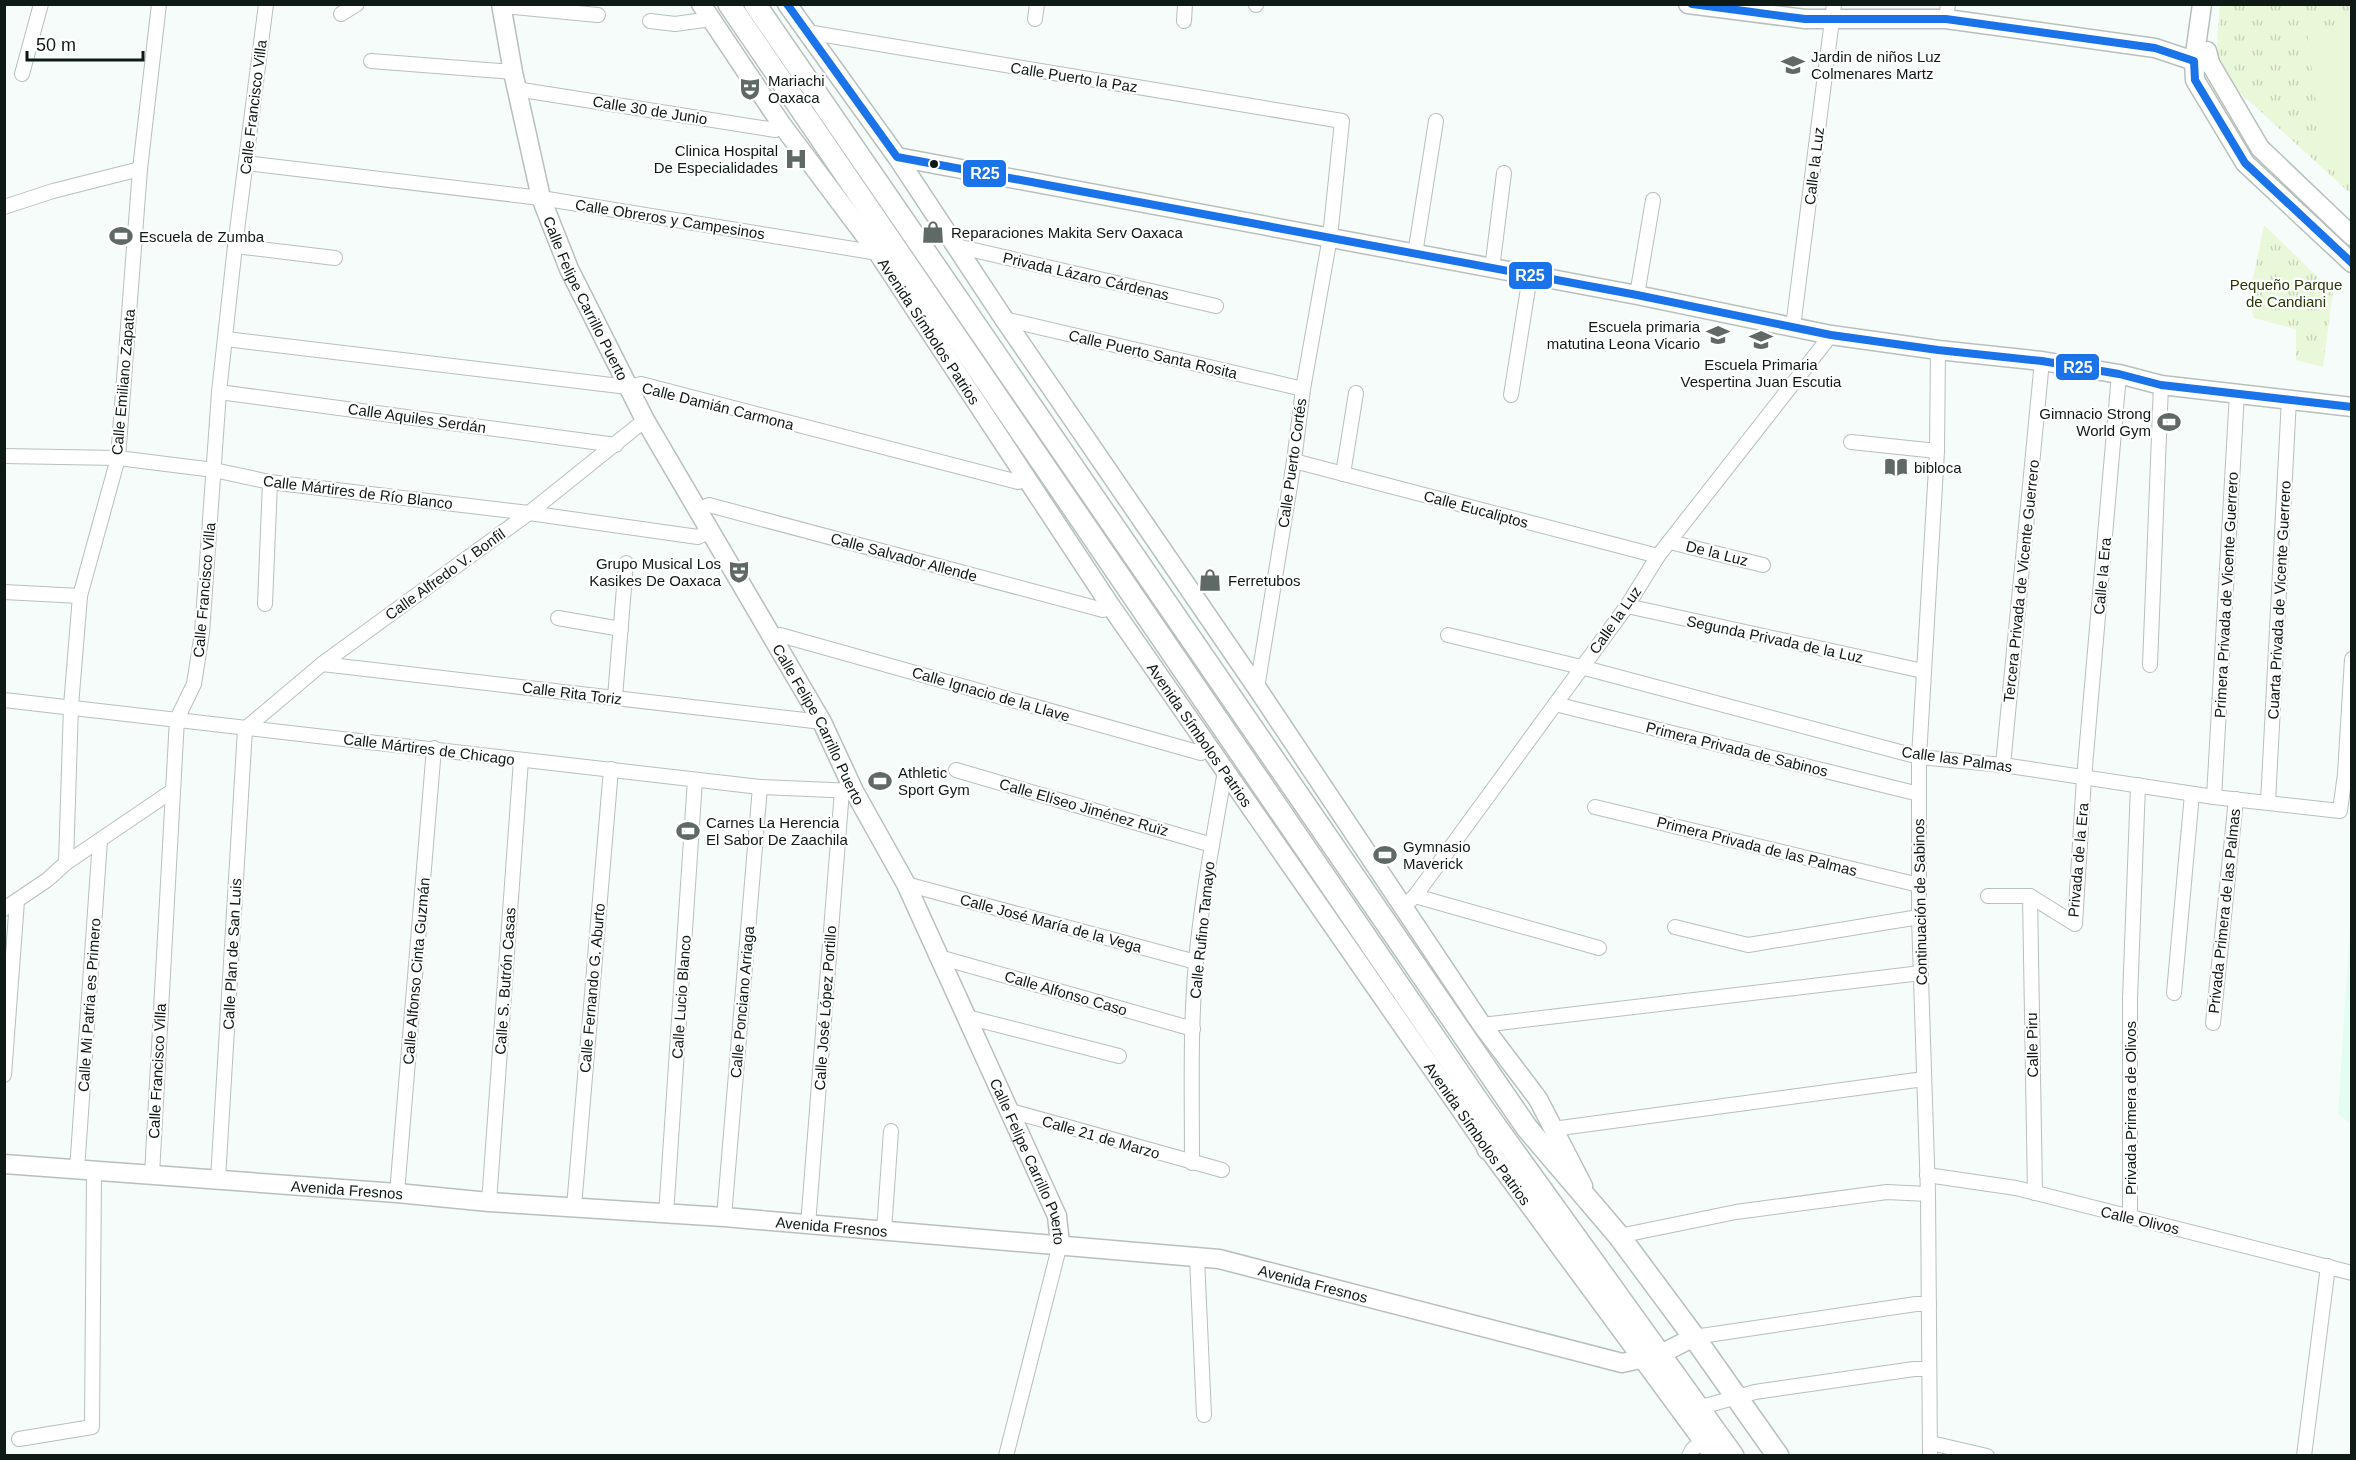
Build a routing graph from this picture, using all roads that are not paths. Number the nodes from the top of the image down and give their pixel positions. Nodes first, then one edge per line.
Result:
1 (41, 4) edge
2 (159, 4) edge
3 (266, 4) edge
4 (357, 4) edge
5 (729, 4) edge
6 (755, 4) edge
7 (787, 4) edge
8 (1037, 4) edge
9 (1185, 4) edge
10 (1688, 4) edge
11 (2202, 4) edge
12 (501, 5) edge
13 (1719, 6) edge
14 (706, 12) edge
15 (1833, 12) edge
16 (1947, 12) edge
17 (341, 14) dead end
18 (598, 15) dead end
19 (1035, 19) dead end
20 (650, 21) dead end
21 (1184, 21) dead end
22 (807, 32) junction
23 (371, 61) dead end
24 (2202, 62) junction
25 (22, 74) dead end
26 (514, 81) junction
27 (1436, 121) dead end
28 (1342, 122) joint
29 (782, 125) junction
30 (897, 157) junction
31 (246, 163) junction
32 (140, 169) junction
33 (1504, 173) dead end
34 (541, 198) junction
35 (1653, 200) dead end
36 (4, 207) edge
37 (2352, 236) edge
38 (1330, 237) junction
39 (235, 246) junction
40 (956, 246) junction
41 (878, 253) junction
42 (1415, 254) junction
43 (334, 258) dead end
44 (2352, 263) edge
45 (1492, 269) junction
46 (1530, 276) junction
47 (1637, 295) junction
48 (1216, 306) dead end
49 (1004, 319) junction
50 (1793, 327) junction
51 (1831, 335) junction
52 (226, 339) junction
53 (1938, 350) junction
54 (2042, 361) junction
55 (2119, 374) junction
56 (2162, 385) junction
57 (628, 387) junction
58 (1303, 389) junction
59 (219, 392) junction
60 (1356, 393) dead end
61 (2237, 393) junction
62 (1511, 395) dead end
63 (2289, 399) junction
64 (2352, 407) edge
65 (645, 420) junction
66 (1851, 442) dead end
67 (616, 445) junction
68 (1937, 451) junction
69 (4, 456) edge
70 (118, 458) junction
71 (1294, 461) junction
72 (214, 470) junction
73 (1343, 474) junction
74 (1026, 478) junction
75 (270, 482) junction
76 (698, 510) junction
77 (529, 513) junction
78 (709, 531) junction
79 (1671, 542) junction
80 (1658, 556) junction
81 (626, 563) dead end
82 (1763, 565) dead end
83 (4, 592) edge
84 (80, 596) junction
85 (265, 604) dead end
86 (1110, 605) junction
87 (1627, 606) junction
88 (558, 618) dead end
89 (621, 629) junction
90 (1448, 635) dead end
91 (772, 639) junction
92 (2352, 660) edge
93 (322, 664) junction
94 (2150, 665) dead end
95 (1581, 667) junction
96 (1923, 671) junction
97 (1257, 688) junction
98 (615, 698) junction
99 (4, 700) edge
100 (1555, 704) junction
101 (70, 706) junction
102 (177, 719) junction
103 (822, 722) junction
104 (246, 729) junction
105 (434, 748) junction
106 (1209, 748) junction
107 (1919, 757) junction
108 (521, 760) junction
109 (2003, 765) junction
110 (611, 769) junction
111 (956, 770) dead end
112 (1225, 771) junction
113 (2084, 778) junction
114 (695, 780) junction
115 (2139, 785) junction
116 (760, 787) junction
117 (172, 791) junction
118 (848, 791) junction
119 (1919, 794) junction
120 (2192, 794) junction
121 (2214, 797) junction
122 (2236, 799) junction
123 (2268, 802) junction
124 (1595, 807) dead end
125 (100, 840) junction
126 (1212, 845) junction
127 (66, 863) junction
128 (906, 884) junction
129 (1919, 885) junction
130 (1989, 896) dead end
131 (2030, 896) junction
132 (17, 901) junction
133 (1409, 901) junction
134 (4, 909) edge
135 (1919, 917) junction
136 (1675, 927) dead end
137 (1599, 948) dead end
138 (939, 957) junction
139 (1196, 962) junction
140 (1921, 973) junction
141 (2174, 993) dead end
142 (967, 1017) junction
143 (2212, 1023) dead end
144 (1482, 1025) junction
145 (1193, 1029) junction
146 (1119, 1056) dead end
147 (4, 1075) edge
148 (1924, 1079) junction
149 (1482, 1107) junction
150 (1011, 1111) junction
151 (1553, 1129) junction
152 (891, 1131) dead end
153 (1488, 1149) junction
154 (4, 1164) edge
155 (1192, 1164) junction
156 (1222, 1170) dead end
157 (85, 1171) junction
158 (152, 1174) junction
159 (1927, 1175) junction
160 (218, 1179) junction
161 (397, 1193) junction
162 (1928, 1194) junction
163 (2035, 1194) junction
164 (489, 1202) junction
165 (574, 1207) junction
166 (1596, 1211) junction
167 (666, 1215) junction
168 (2130, 1216) junction
169 (724, 1217) junction
170 (808, 1225) junction
171 (884, 1231) junction
172 (1619, 1236) junction
173 (1060, 1244) junction
174 (1197, 1258) junction
175 (2328, 1266) junction
176 (2352, 1273) edge
177 (1929, 1304) junction
178 (1694, 1337) junction
179 (1651, 1357) junction
180 (1929, 1369) junction
181 (1736, 1397) junction
182 (1698, 1408) junction
183 (1204, 1414) dead end
184 (19, 1439) dead end
185 (1703, 1440) junction
186 (1931, 1449) edge
187 (1006, 1455) edge
188 (1689, 1455) edge
189 (1714, 1455) edge
190 (1733, 1455) edge
191 (1778, 1455) edge
192 (1987, 1455) edge
193 (2304, 1455) edge

1 - 25 street
2 - 32 street, Calle Emiliano Zapata
3 - 31 street, Calle Francisco Villa
4 - 17 street
5 - 149 main road, Avenida Símbolos Patrios
6 - 166 main road
7 - 22 street
8 - 19 street
9 - 21 street
10 - 13 street
11 - 24 street
12 - 18 street
12 - 26 street, Calle Felipe Carrillo Puerto
13 - 15 street
14 - 20 street
14 - 29 street, Avenida Símbolos Patrios
15 - 16 street
15 - 50 street, Calle la Luz
16 - 24 street
22 - 28 street, Calle Puerto la Paz
22 - 30 street
23 - 26 street, Calle 30 de Junio
24 - 37 street
24 - 44 street
26 - 29 street, Calle 30 de Junio
26 - 34 street, Calle Felipe Carrillo Puerto
27 - 42 street
28 - 38 street, Calle Puerto Cortés
29 - 41 street, Avenida Símbolos Patrios
30 - 38 street
30 - 40 street
31 - 34 street, Calle Obreros y Campesinos
31 - 39 street, Calle Francisco Villa
32 - 36 street
32 - 70 street, Calle Emiliano Zapata
33 - 45 street
34 - 41 street, Calle Obreros y Campesinos
34 - 57 street, Calle Felipe Carrillo Puerto
35 - 47 street
38 - 42 street
38 - 58 street, Calle Puerto Cortés
39 - 43 street
39 - 52 street, Calle Francisco Villa
40 - 48 street, Privada Lázaro Cárdenas
40 - 49 street
41 - 74 street, Avenida Símbolos Patrios
42 - 45 street
45 - 46 street
46 - 47 street
46 - 62 street
47 - 50 street
49 - 58 street, Calle Puerto Santa Rosita
49 - 97 street
50 - 51 street
51 - 53 street
51 - 79 street, Calle la Luz
52 - 57 street, Calle Damián Carmona
52 - 59 street, Calle Francisco Villa
53 - 54 street
53 - 68 street, Continuación de Sabinos
54 - 55 street
54 - 109 street, Tercera Privada de Vicente Guerrero
55 - 56 street
55 - 113 street, Calle la Era
56 - 61 street
56 - 94 street
57 - 65 street, Calle Felipe Carrillo Puerto
57 - 74 street, Calle Damián Carmona
58 - 71 street, Calle Puerto Cortés
59 - 67 street, Calle Aquiles Serdán
59 - 72 street, Calle Francisco Villa
60 - 73 street
61 - 63 street
61 - 121 street, Primera Privada de Vicente Guerrero
63 - 64 street
63 - 123 street, Cuarta Privada de Vicente Guerrero
65 - 67 street, Calle Alfredo V. Bonfil
65 - 76 street, Calle Felipe Carrillo Puerto
66 - 68 street
67 - 77 street, Calle Alfredo V. Bonfil
68 - 96 street, Continuación de Sabinos
69 - 70 street, Calle Mártires de Río Blanco
70 - 72 street, Calle Mártires de Río Blanco
70 - 84 street, Calle Emiliano Zapata
71 - 73 street, Calle Eucaliptos
71 - 97 street, Calle Puerto Cortés
72 - 75 street, Calle Mártires de Río Blanco
72 - 102 street, Calle Francisco Villa
73 - 80 street, Calle Eucaliptos
74 - 86 street, Avenida Símbolos Patrios
75 - 77 street, Calle Mártires de Río Blanco
75 - 85 street
76 - 78 street, Calle Felipe Carrillo Puerto
76 - 86 street, Calle Salvador Allende
77 - 78 street, Calle Mártires de Río Blanco
77 - 93 street, Calle Alfredo V. Bonfil
78 - 91 street, Calle Felipe Carrillo Puerto
79 - 80 street, Calle la Luz
79 - 82 street, De la Luz
80 - 87 street, Calle la Luz
81 - 89 street
83 - 84 street
84 - 101 street, Calle Emiliano Zapata
86 - 106 street, Avenida Símbolos Patrios
87 - 95 street, Calle la Luz
87 - 96 street, Segunda Privada de la Luz
88 - 89 street
89 - 98 street
90 - 95 street, Calle las Palmas
91 - 103 street, Calle Felipe Carrillo Puerto
91 - 106 street, Calle Ignacio de la Llave
92 - 123 street, Calle las Palmas
93 - 98 street, Calle Rita Toriz
93 - 104 street, Calle Alfredo V. Bonfil
95 - 100 street, Calle la Luz
95 - 107 street, Calle las Palmas
96 - 107 street, Continuación de Sabinos
97 - 133 street
98 - 103 street, Calle Rita Toriz
99 - 101 street, Calle Mártires de Chicago
100 - 119 street, Primera Privada de Sabinos
100 - 133 street, Calle la Luz
101 - 102 street, Calle Mártires de Chicago
101 - 127 street, Calle Emiliano Zapata
102 - 104 street, Calle Mártires de Chicago
102 - 117 street, Calle Francisco Villa
103 - 118 street, Calle Felipe Carrillo Puerto
104 - 105 street, Calle Mártires de Chicago
104 - 160 street, Calle Plan de San Luis
105 - 108 street, Calle Mártires de Chicago
105 - 161 street, Calle Alfonso Cinta Guzmán
106 - 112 street, Avenida Símbolos Patrios
107 - 109 street, Calle las Palmas
107 - 119 street, Continuación de Sabinos
108 - 110 street, Calle Mártires de Chicago
108 - 164 street, Calle S. Butrón Casas
109 - 113 street, Calle las Palmas
110 - 114 street, Calle Mártires de Chicago
110 - 165 street, Calle Fernando G. Aburto
111 - 126 street, Calle Elíseo Jiménez Ruïz
112 - 126 street, Calle Rufino Tamayo
112 - 153 street, Avenida Símbolos Patrios
113 - 115 street, Calle las Palmas
113 - 131 street, Privada de la Era
114 - 116 street, Calle Mártires de Chicago
114 - 167 street, Calle Lucio Blanco
115 - 120 street, Calle las Palmas
115 - 168 street, Privada Primera de Olivos
116 - 118 street, Calle Mártires de Chicago
116 - 169 street, Calle Ponciano Arriaga
117 - 125 street
117 - 158 street, Calle Francisco Villa
118 - 128 street, Calle Felipe Carrillo Puerto
118 - 170 street, Calle José López Portillo
119 - 129 street, Continuación de Sabinos
120 - 121 street, Calle las Palmas
120 - 141 street
121 - 122 street, Calle las Palmas
122 - 123 street, Calle las Palmas
122 - 143 street, Privada Primera de las Palmas
124 - 129 street, Primera Privada de las Palmas
125 - 127 street
125 - 157 street, Calle Mi Patria es Primero
126 - 139 street, Calle Rufino Tamayo
127 - 132 street
128 - 138 street, Calle Felipe Carrillo Puerto
128 - 139 street, Calle José María de la Vega
129 - 135 street, Continuación de Sabinos
130 - 131 street
131 - 163 street, Calle Piru
132 - 134 street
132 - 147 street
133 - 137 street
133 - 144 street
135 - 136 street
135 - 140 street, Continuación de Sabinos
138 - 142 street, Calle Felipe Carrillo Puerto
138 - 145 street, Calle Alfonso Caso
139 - 145 street, Calle Rufino Tamayo
140 - 144 street
140 - 148 street, Continuación de Sabinos
142 - 146 street
142 - 150 street, Calle Felipe Carrillo Puerto
144 - 151 street
145 - 155 street, Calle Rufino Tamayo
148 - 151 street
148 - 159 street, Continuación de Sabinos
149 - 153 main road
149 - 179 main road, Avenida Símbolos Patrios
150 - 155 street, Calle 21 de Marzo
150 - 173 street, Calle Felipe Carrillo Puerto
151 - 166 street
152 - 171 street
153 - 179 street, Avenida Símbolos Patrios
154 - 157 street, Avenida Fresnos
155 - 156 street, Calle 21 de Marzo
157 - 158 street, Avenida Fresnos
157 - 184 street, Calle Mi Patria es Primero
158 - 160 street, Avenida Fresnos
159 - 162 street, Continuación de Sabinos
159 - 163 street, Calle Olivos
160 - 161 street, Avenida Fresnos
161 - 164 street, Avenida Fresnos
162 - 172 street
162 - 177 street, Continuación de Sabinos
163 - 168 street, Calle Olivos
164 - 165 street, Avenida Fresnos
165 - 167 street, Avenida Fresnos
166 - 172 main road
167 - 169 street, Avenida Fresnos
168 - 175 street, Calle Olivos
169 - 170 street, Avenida Fresnos
170 - 171 street, Avenida Fresnos
171 - 173 street, Avenida Fresnos
172 - 178 main road
173 - 174 street, Avenida Fresnos
173 - 187 street, Calle Felipe Carrillo Puerto
174 - 179 street, Avenida Fresnos
174 - 183 street
175 - 176 street, Calle Olivos
175 - 193 street
177 - 178 street
177 - 180 street, Continuación de Sabinos
178 - 179 street
178 - 181 main road
179 - 182 main road, Avenida Símbolos Patrios
179 - 185 street, Avenida Símbolos Patrios
180 - 181 street
180 - 186 street, Continuación de Sabinos
181 - 182 street
181 - 191 main road
182 - 190 main road, Avenida Símbolos Patrios
185 - 188 street
185 - 189 street, Avenida Símbolos Patrios
186 - 192 street

